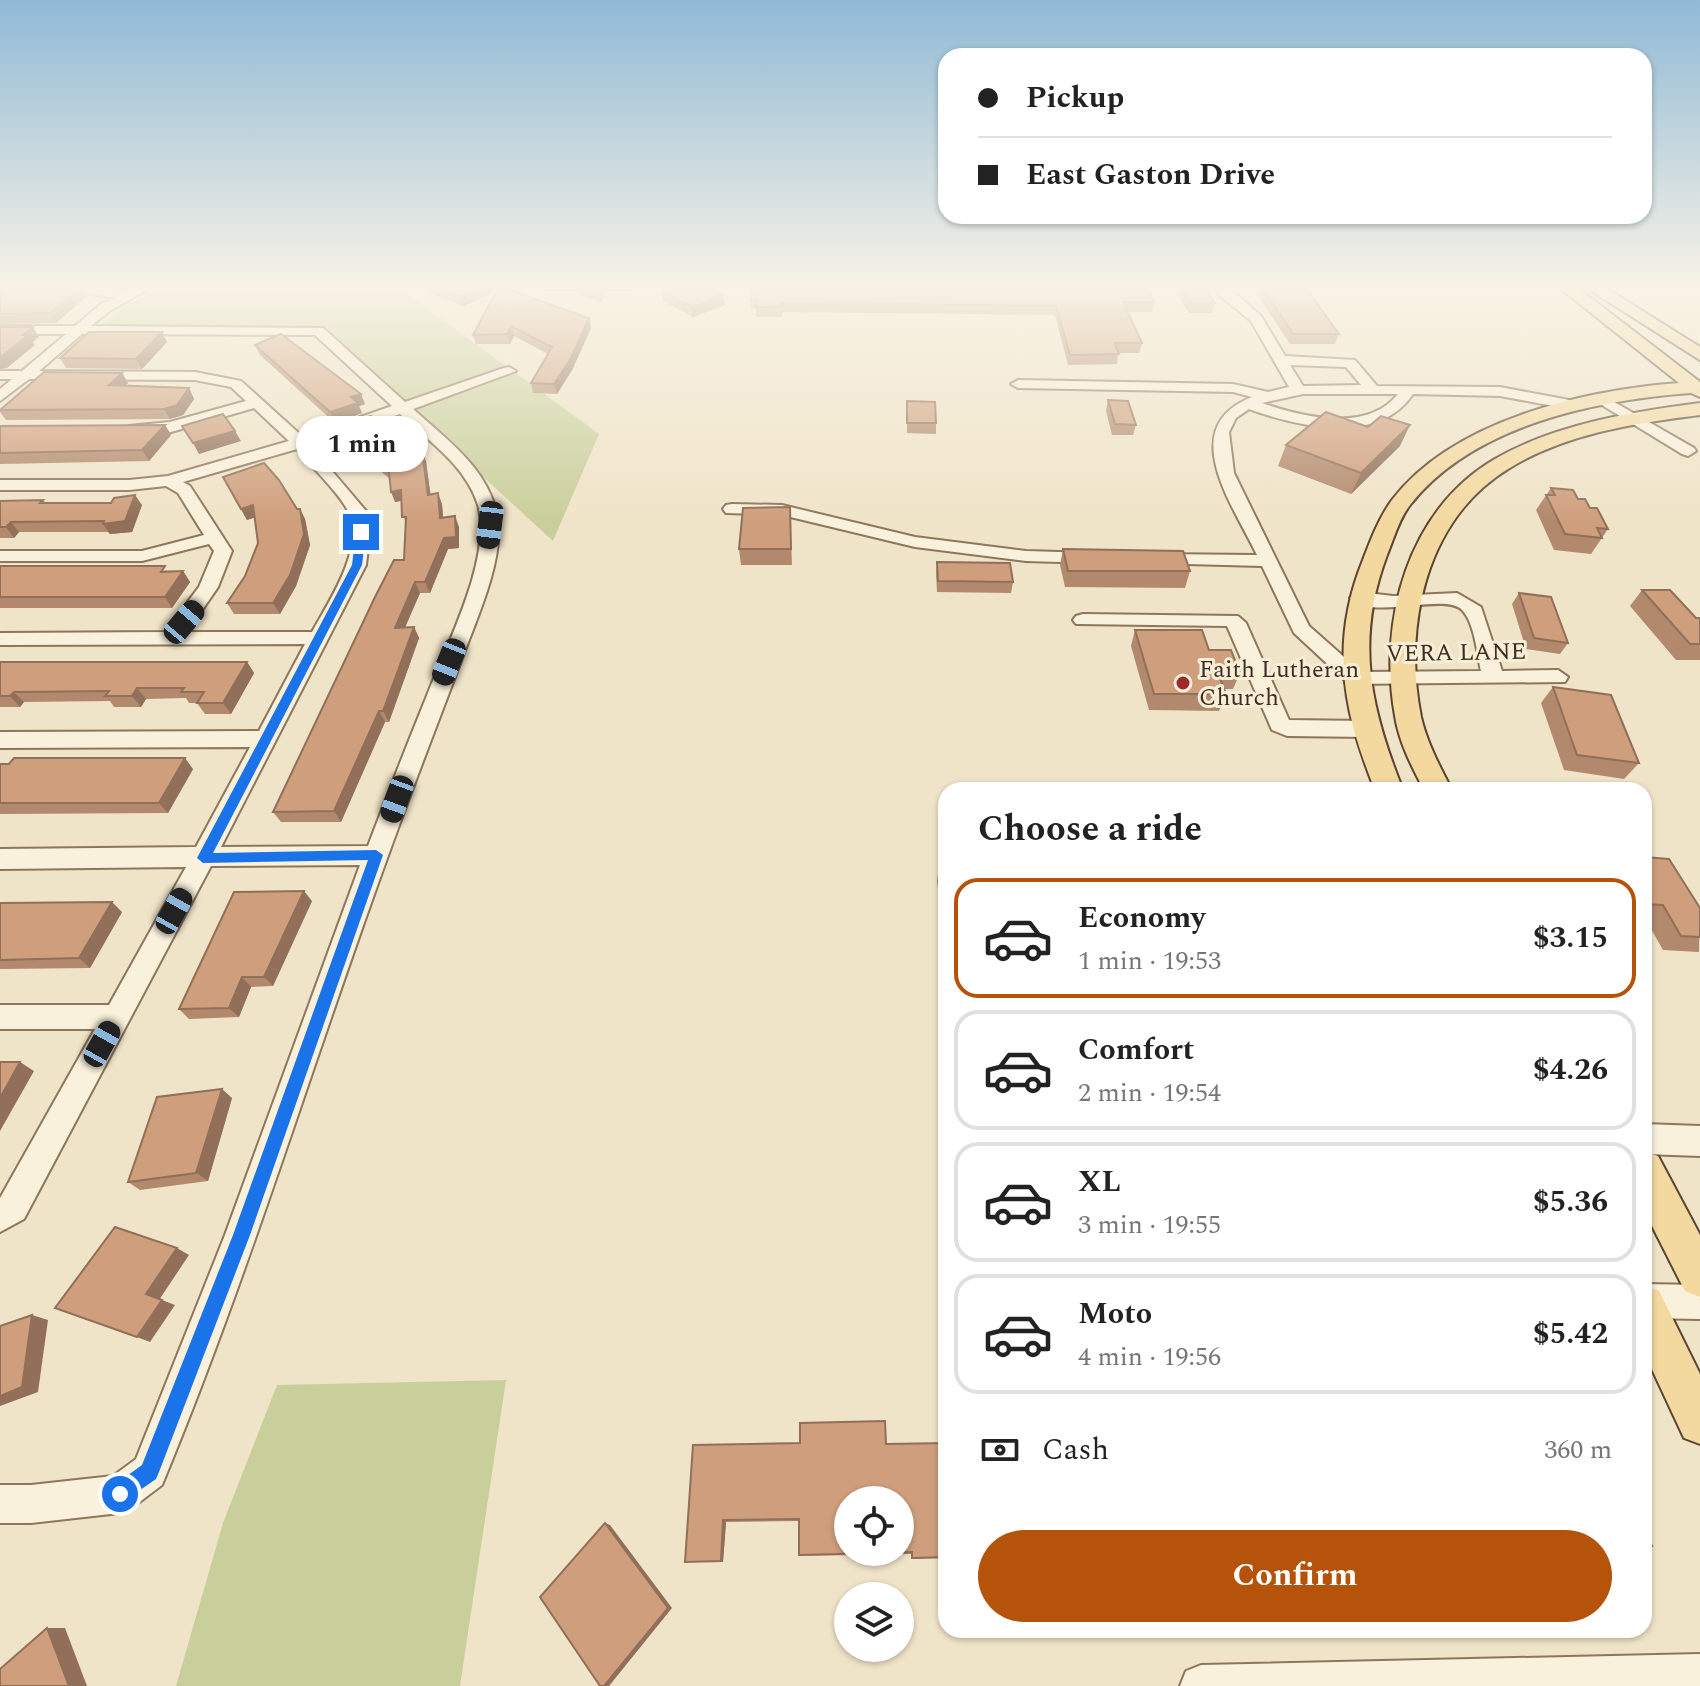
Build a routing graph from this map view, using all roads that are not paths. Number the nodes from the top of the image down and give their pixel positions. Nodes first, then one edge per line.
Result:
1 (38, 364) edge
2 (355, 364) edge
3 (1283, 364) edge
4 (1351, 364) edge
5 (1662, 364) edge
6 (509, 371) dead end
7 (0, 375) edge
8 (25, 375) junction
9 (1018, 384) dead end
10 (1373, 390) junction
11 (1409, 390) junction
12 (1299, 391) junction
13 (1699, 393) edge
14 (1268, 396) junction
15 (0, 397) edge
16 (1602, 399) junction
17 (256, 403) junction
18 (1250, 404) junction
19 (1575, 405) junction
20 (403, 407) junction
21 (1635, 419) junction
22 (120, 428) edge
23 (300, 443) junction
24 (1688, 451) dead end
25 (169, 481) junction
26 (0, 485) edge
27 (732, 509) dead end
28 (215, 537) junction
29 (0, 556) edge
30 (1112, 558) edge
31 (1143, 559) edge
32 (1267, 561) junction
33 (1359, 598) junction
34 (1407, 600) junction
35 (1083, 620) dead end
36 (171, 638) junction
37 (320, 638) junction
38 (0, 639) edge
39 (1493, 676) junction
40 (1558, 677) dead end
41 (1405, 678) junction
42 (1356, 679) junction
43 (1367, 729) junction
44 (267, 739) junction
45 (0, 740) edge
46 (1386, 782) edge
47 (1435, 782) edge
48 (376, 855) junction
49 (203, 858) junction
50 (0, 859) edge
51 (0, 1017) edge
52 (117, 1017) junction
53 (1652, 1139) edge
54 (1700, 1141) edge
55 (1652, 1185) edge
56 (0, 1216) edge
57 (1700, 1276) edge
58 (1700, 1302) edge
59 (1652, 1303) edge
60 (1652, 1320) edge
61 (1700, 1422) edge
62 (0, 1504) edge
63 (1700, 1675) edge
64 (1446, 1683) edge
65 (1201, 1686) edge

1 - 8 street
2 - 20 street
3 - 12 street
4 - 10 street
5 - 13 main road
6 - 20 street
7 - 8 street
8 - 15 street
8 - 17 street
9 - 14 street
10 - 11 street
10 - 12 street
11 - 18 street
11 - 19 street
12 - 14 street
13 - 16 main road
13 - 21 main road
14 - 18 street
16 - 19 main road
16 - 21 street
17 - 22 street
17 - 23 street
18 - 32 street
19 - 33 main road
20 - 23 street
20 - 48 street
21 - 24 street
21 - 34 main road
23 - 25 street
23 - 37 street
25 - 26 street
25 - 28 street
27 - 30 street
28 - 29 street
28 - 36 street
31 - 32 street
32 - 42 street
33 - 34 street
33 - 42 main road
34 - 39 street
34 - 41 main road
35 - 43 street
36 - 37 street
36 - 38 street
37 - 44 street
39 - 40 street, VERA LANE
39 - 41 street, VERA LANE
41 - 42 street, VERA LANE
41 - 47 main road
42 - 43 main road
43 - 46 main road
44 - 45 street
44 - 49 street
48 - 49 street
48 - 62 street
49 - 50 street
49 - 52 street
51 - 52 street
52 - 56 street
53 - 54 street
55 - 57 main road
58 - 59 street
60 - 61 main road
63 - 64 street
64 - 65 street

